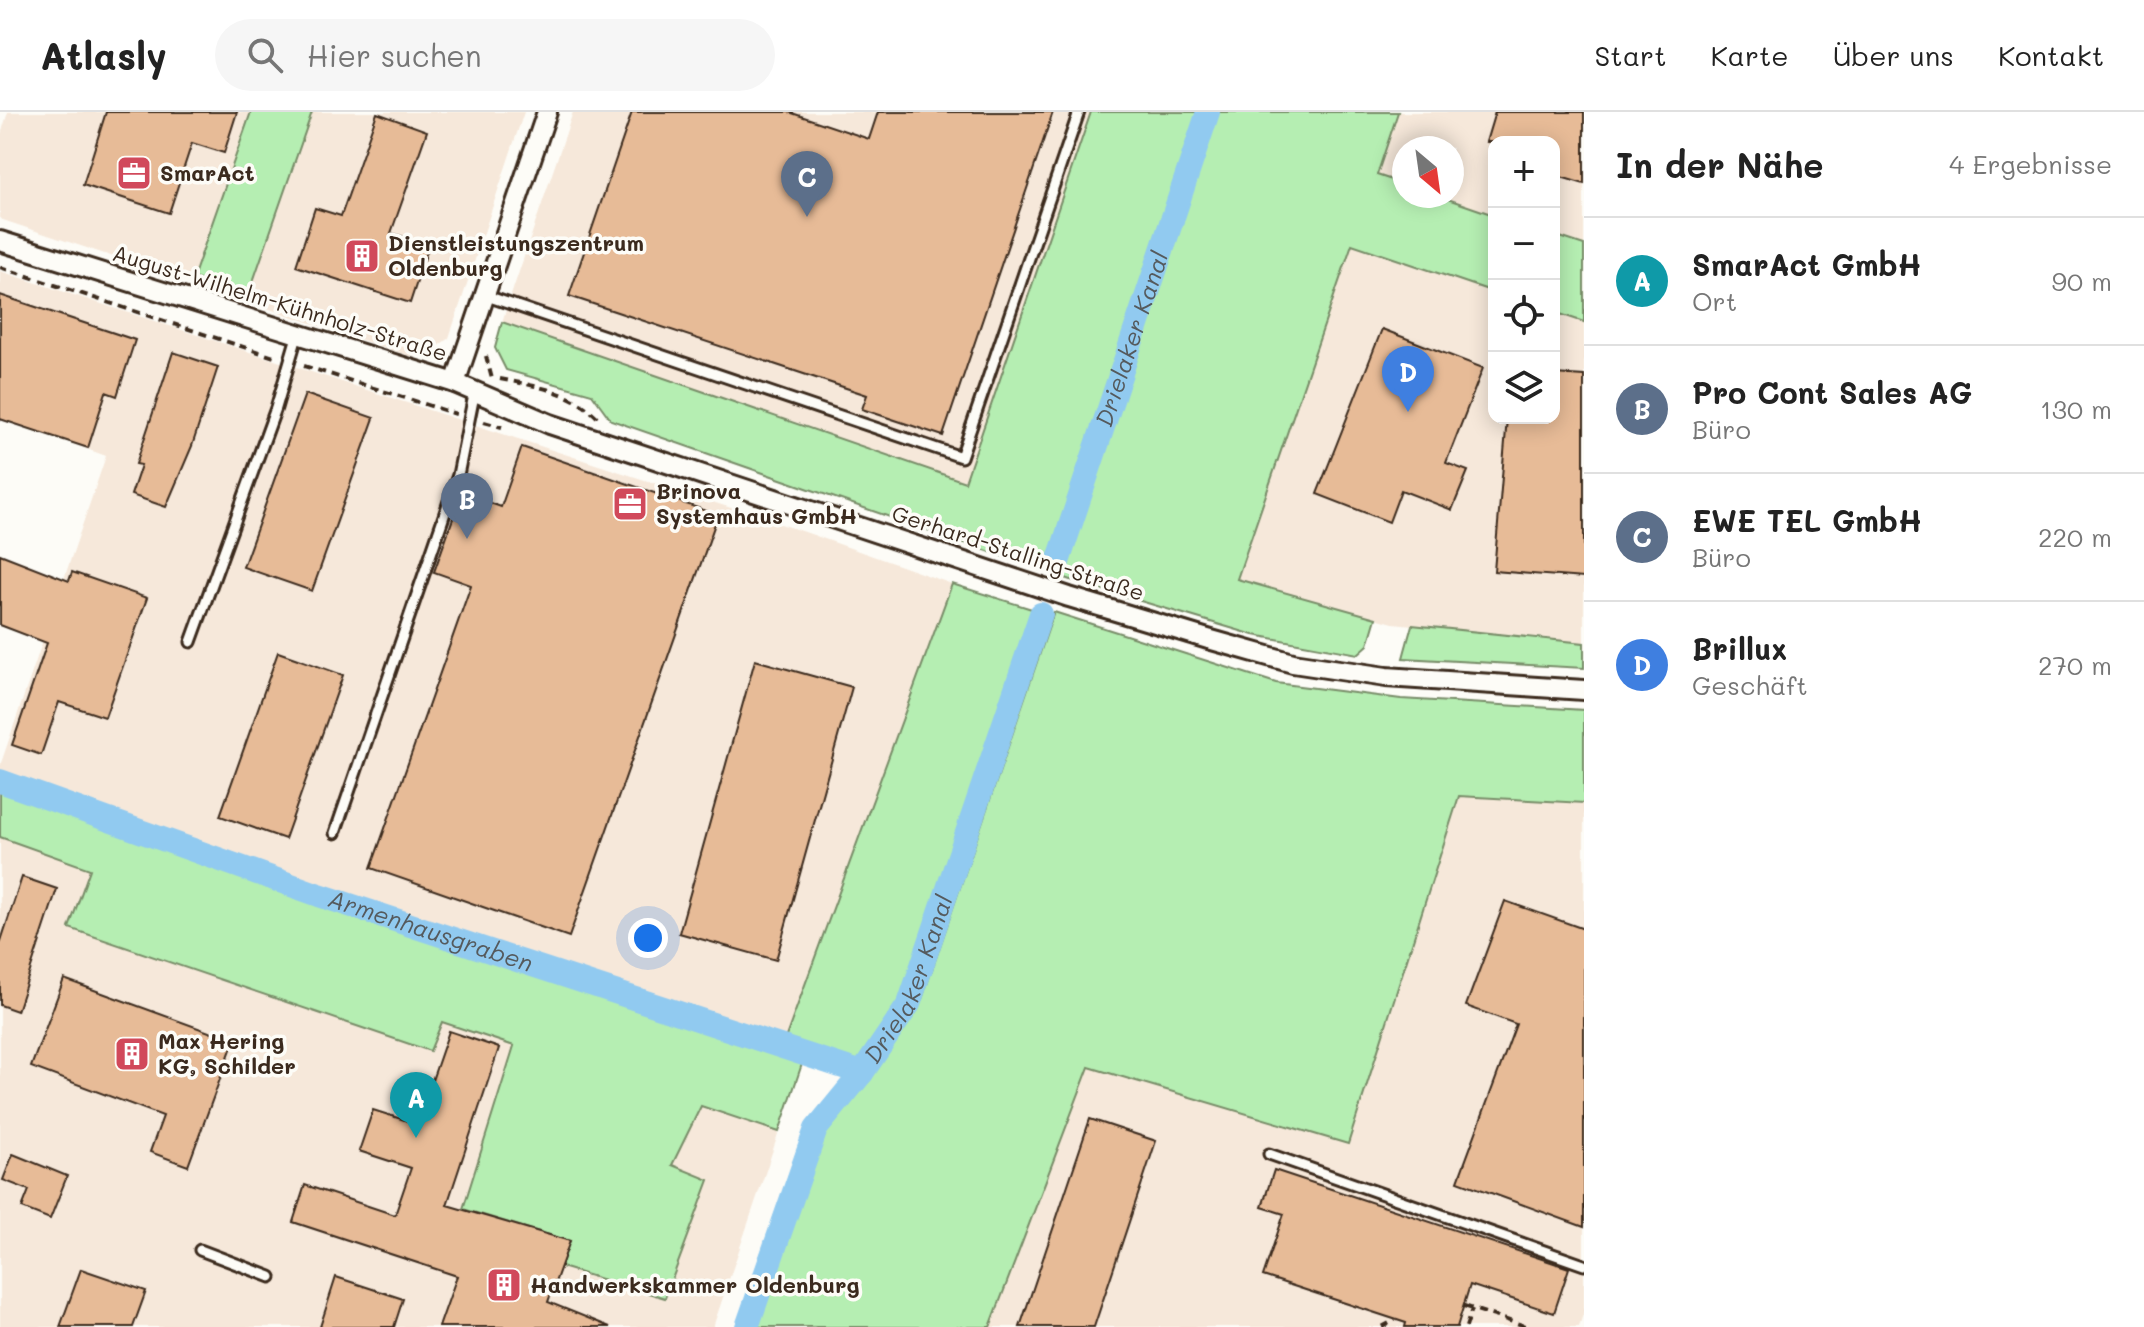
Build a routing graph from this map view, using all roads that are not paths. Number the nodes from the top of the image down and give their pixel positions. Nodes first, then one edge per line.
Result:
1 (547, 112) edge
2 (1079, 112) edge
3 (0, 241) edge
4 (484, 295) junction
5 (298, 333) junction
6 (455, 383) junction
7 (475, 390) junction
8 (191, 642) dead end
9 (1584, 690) edge
10 (335, 833) dead end
11 (1269, 1154) dead end
12 (200, 1250) dead end
13 (1584, 1265) edge
14 (271, 1277) dead end

1 - 4 street, August-Wilhelm-Kühnholz-Straße
2 - 4 lane
3 - 5 street, August-Wilhelm-Kühnholz-Straße
4 - 6 street, August-Wilhelm-Kühnholz-Straße
5 - 6 street, August-Wilhelm-Kühnholz-Straße
5 - 8 lane
6 - 7 street, Gerhard-Stalling-Straße
7 - 9 street, Gerhard-Stalling-Straße
7 - 10 lane
11 - 13 lane
12 - 14 lane

